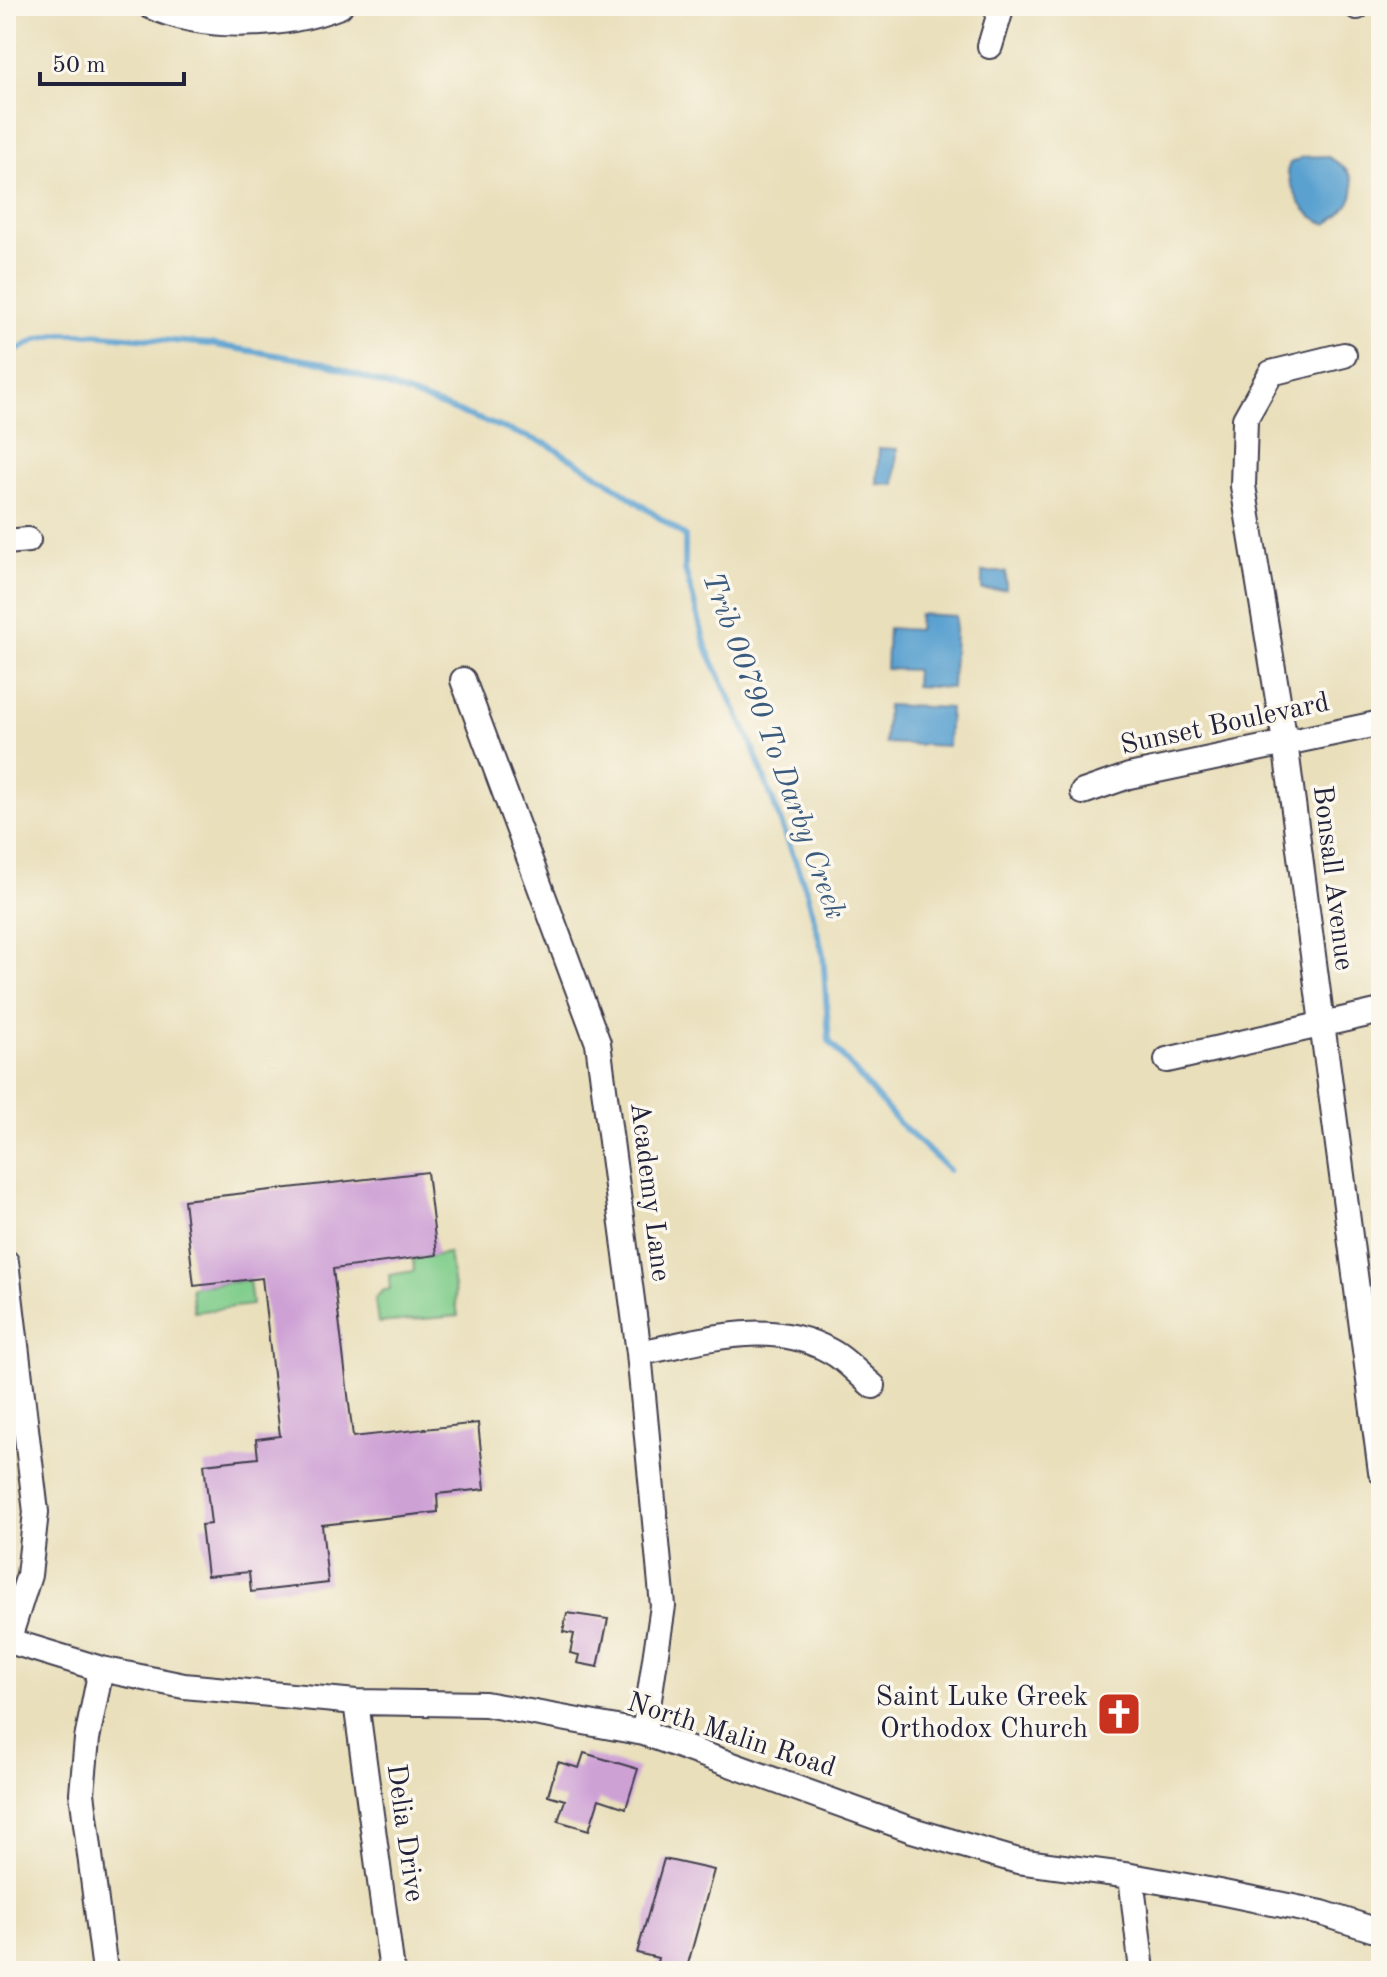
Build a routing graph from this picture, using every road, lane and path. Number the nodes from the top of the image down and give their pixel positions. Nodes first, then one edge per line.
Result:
1 (150, 6) edge
2 (340, 6) edge
3 (1002, 6) edge
4 (990, 46) dead end
5 (1344, 355) dead end
6 (463, 680) dead end
7 (1381, 723) edge
8 (1285, 742) junction
9 (1083, 792) dead end
10 (1381, 1011) edge
11 (1320, 1023) junction
12 (1167, 1060) dead end
13 (6, 1262) edge
14 (1370, 1286) edge
15 (639, 1353) junction
16 (873, 1386) dead end
17 (1381, 1472) edge
18 (7, 1640) edge
19 (101, 1669) junction
20 (356, 1702) junction
21 (644, 1733) junction
22 (1131, 1876) junction
23 (1381, 1932) edge
24 (105, 1971) edge
25 (392, 1971) edge
26 (1142, 1971) edge

1 - 2 street
3 - 4 street
5 - 8 street, Bonsall Avenue
6 - 15 street, Academy Lane
7 - 8 street, Sunset Boulevard
8 - 9 street, Sunset Boulevard
8 - 11 street, Bonsall Avenue
10 - 11 street
11 - 12 street
11 - 14 street, Bonsall Avenue
13 - 18 street
14 - 17 street, Bonsall Avenue
15 - 16 street
15 - 21 street, Academy Lane
18 - 19 street, North Malin Road
19 - 20 street, North Malin Road
19 - 24 street
20 - 21 street, North Malin Road
20 - 25 street, Delia Drive
21 - 22 street, North Malin Road
22 - 23 street, North Malin Road
22 - 26 street

